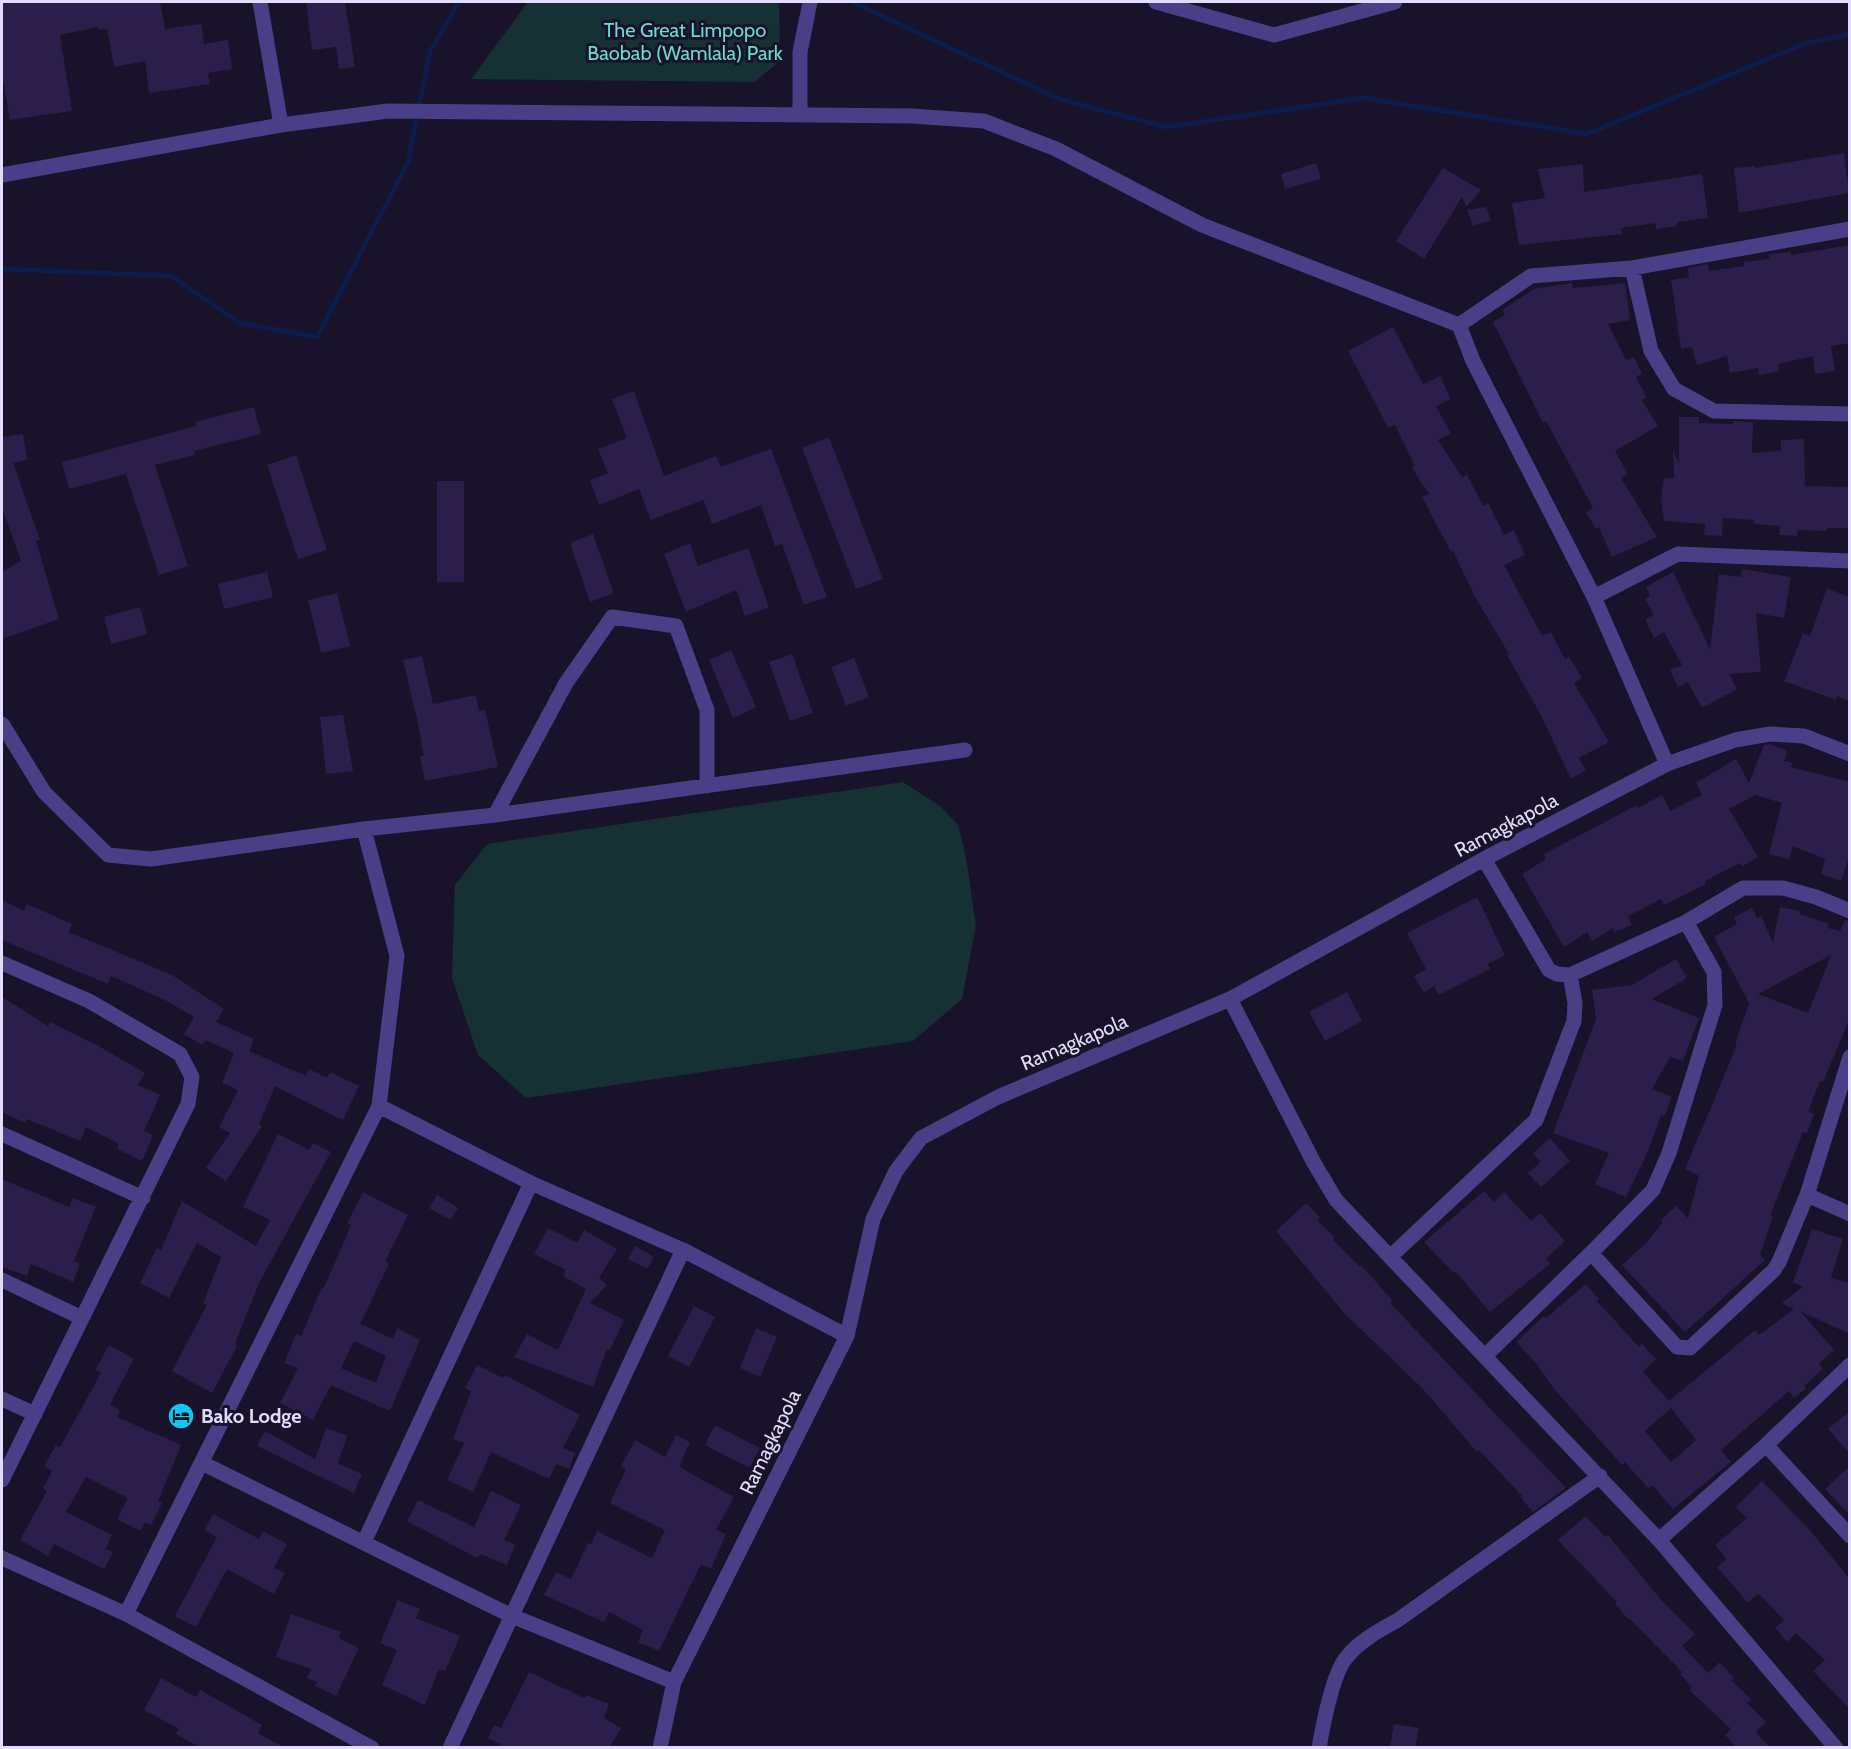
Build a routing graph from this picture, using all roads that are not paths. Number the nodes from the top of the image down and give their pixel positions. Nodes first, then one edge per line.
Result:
1 (260, 2) edge
2 (1395, 2) edge
3 (810, 3) edge
4 (1166, 3) edge
5 (800, 114) junction
6 (281, 124) junction
7 (2, 175) edge
8 (1850, 229) edge
9 (1632, 268) junction
10 (1459, 325) junction
11 (1850, 414) edge
12 (1850, 561) edge
13 (1594, 597) junction
14 (2, 724) edge
15 (965, 750) dead end
16 (1850, 754) edge
17 (1667, 764) junction
18 (707, 786) junction
19 (495, 815) junction
20 (364, 830) junction
21 (1484, 859) junction
22 (1850, 911) edge
23 (1686, 922) junction
24 (2, 963) edge
25 (1569, 975) junction
26 (1230, 999) junction
27 (1850, 1057) edge
28 (379, 1106) junction
29 (2, 1134) edge
30 (531, 1183) junction
31 (1807, 1195) junction
32 (143, 1198) junction
33 (1850, 1214) edge
34 (683, 1250) junction
35 (1591, 1253) junction
36 (1391, 1256) junction
37 (2, 1280) edge
38 (82, 1318) junction
39 (847, 1336) junction
40 (1486, 1355) junction
41 (1850, 1365) edge
42 (2, 1399) edge
43 (35, 1414) junction
44 (1766, 1445) junction
45 (202, 1463) junction
46 (1600, 1476) junction
47 (2, 1480) edge
48 (1849, 1536) edge
49 (1659, 1540) junction
50 (364, 1542) junction
51 (2, 1558) edge
52 (126, 1614) junction
53 (512, 1616) junction
54 (675, 1682) junction
55 (372, 1748) edge
56 (450, 1748) edge
57 (660, 1748) edge
58 (1319, 1748) edge
59 (1836, 1748) edge

1 - 6 street
2 - 4 street
3 - 5 street
5 - 6 street
5 - 10 street
6 - 7 street
8 - 9 street
9 - 10 street
9 - 11 street
10 - 13 street
12 - 13 street
13 - 17 street
14 - 20 street
15 - 18 street
16 - 17 street, Ramagkapola
17 - 21 street, Ramagkapola
18 - 19 street
18 - 19 street
19 - 20 street
20 - 28 street
21 - 25 street
21 - 26 street, Ramagkapola
22 - 23 street
23 - 25 street
23 - 35 street
24 - 32 street
25 - 36 street
26 - 36 street
26 - 39 street, Ramagkapola
27 - 31 street
28 - 30 street
28 - 45 street
29 - 32 street
30 - 34 street
30 - 50 street
31 - 33 street
31 - 35 street
32 - 38 street
34 - 39 street
34 - 53 street
35 - 40 street
36 - 40 street
37 - 38 street
38 - 43 street
39 - 54 street, Ramagkapola
40 - 46 street
41 - 44 street
42 - 43 street
43 - 47 street
44 - 48 street
44 - 49 street
45 - 50 street
45 - 52 street
46 - 49 street
46 - 58 street
49 - 59 street
50 - 53 street
51 - 52 street
52 - 55 street
53 - 54 street
53 - 56 street
54 - 57 street, Ramagkapola

